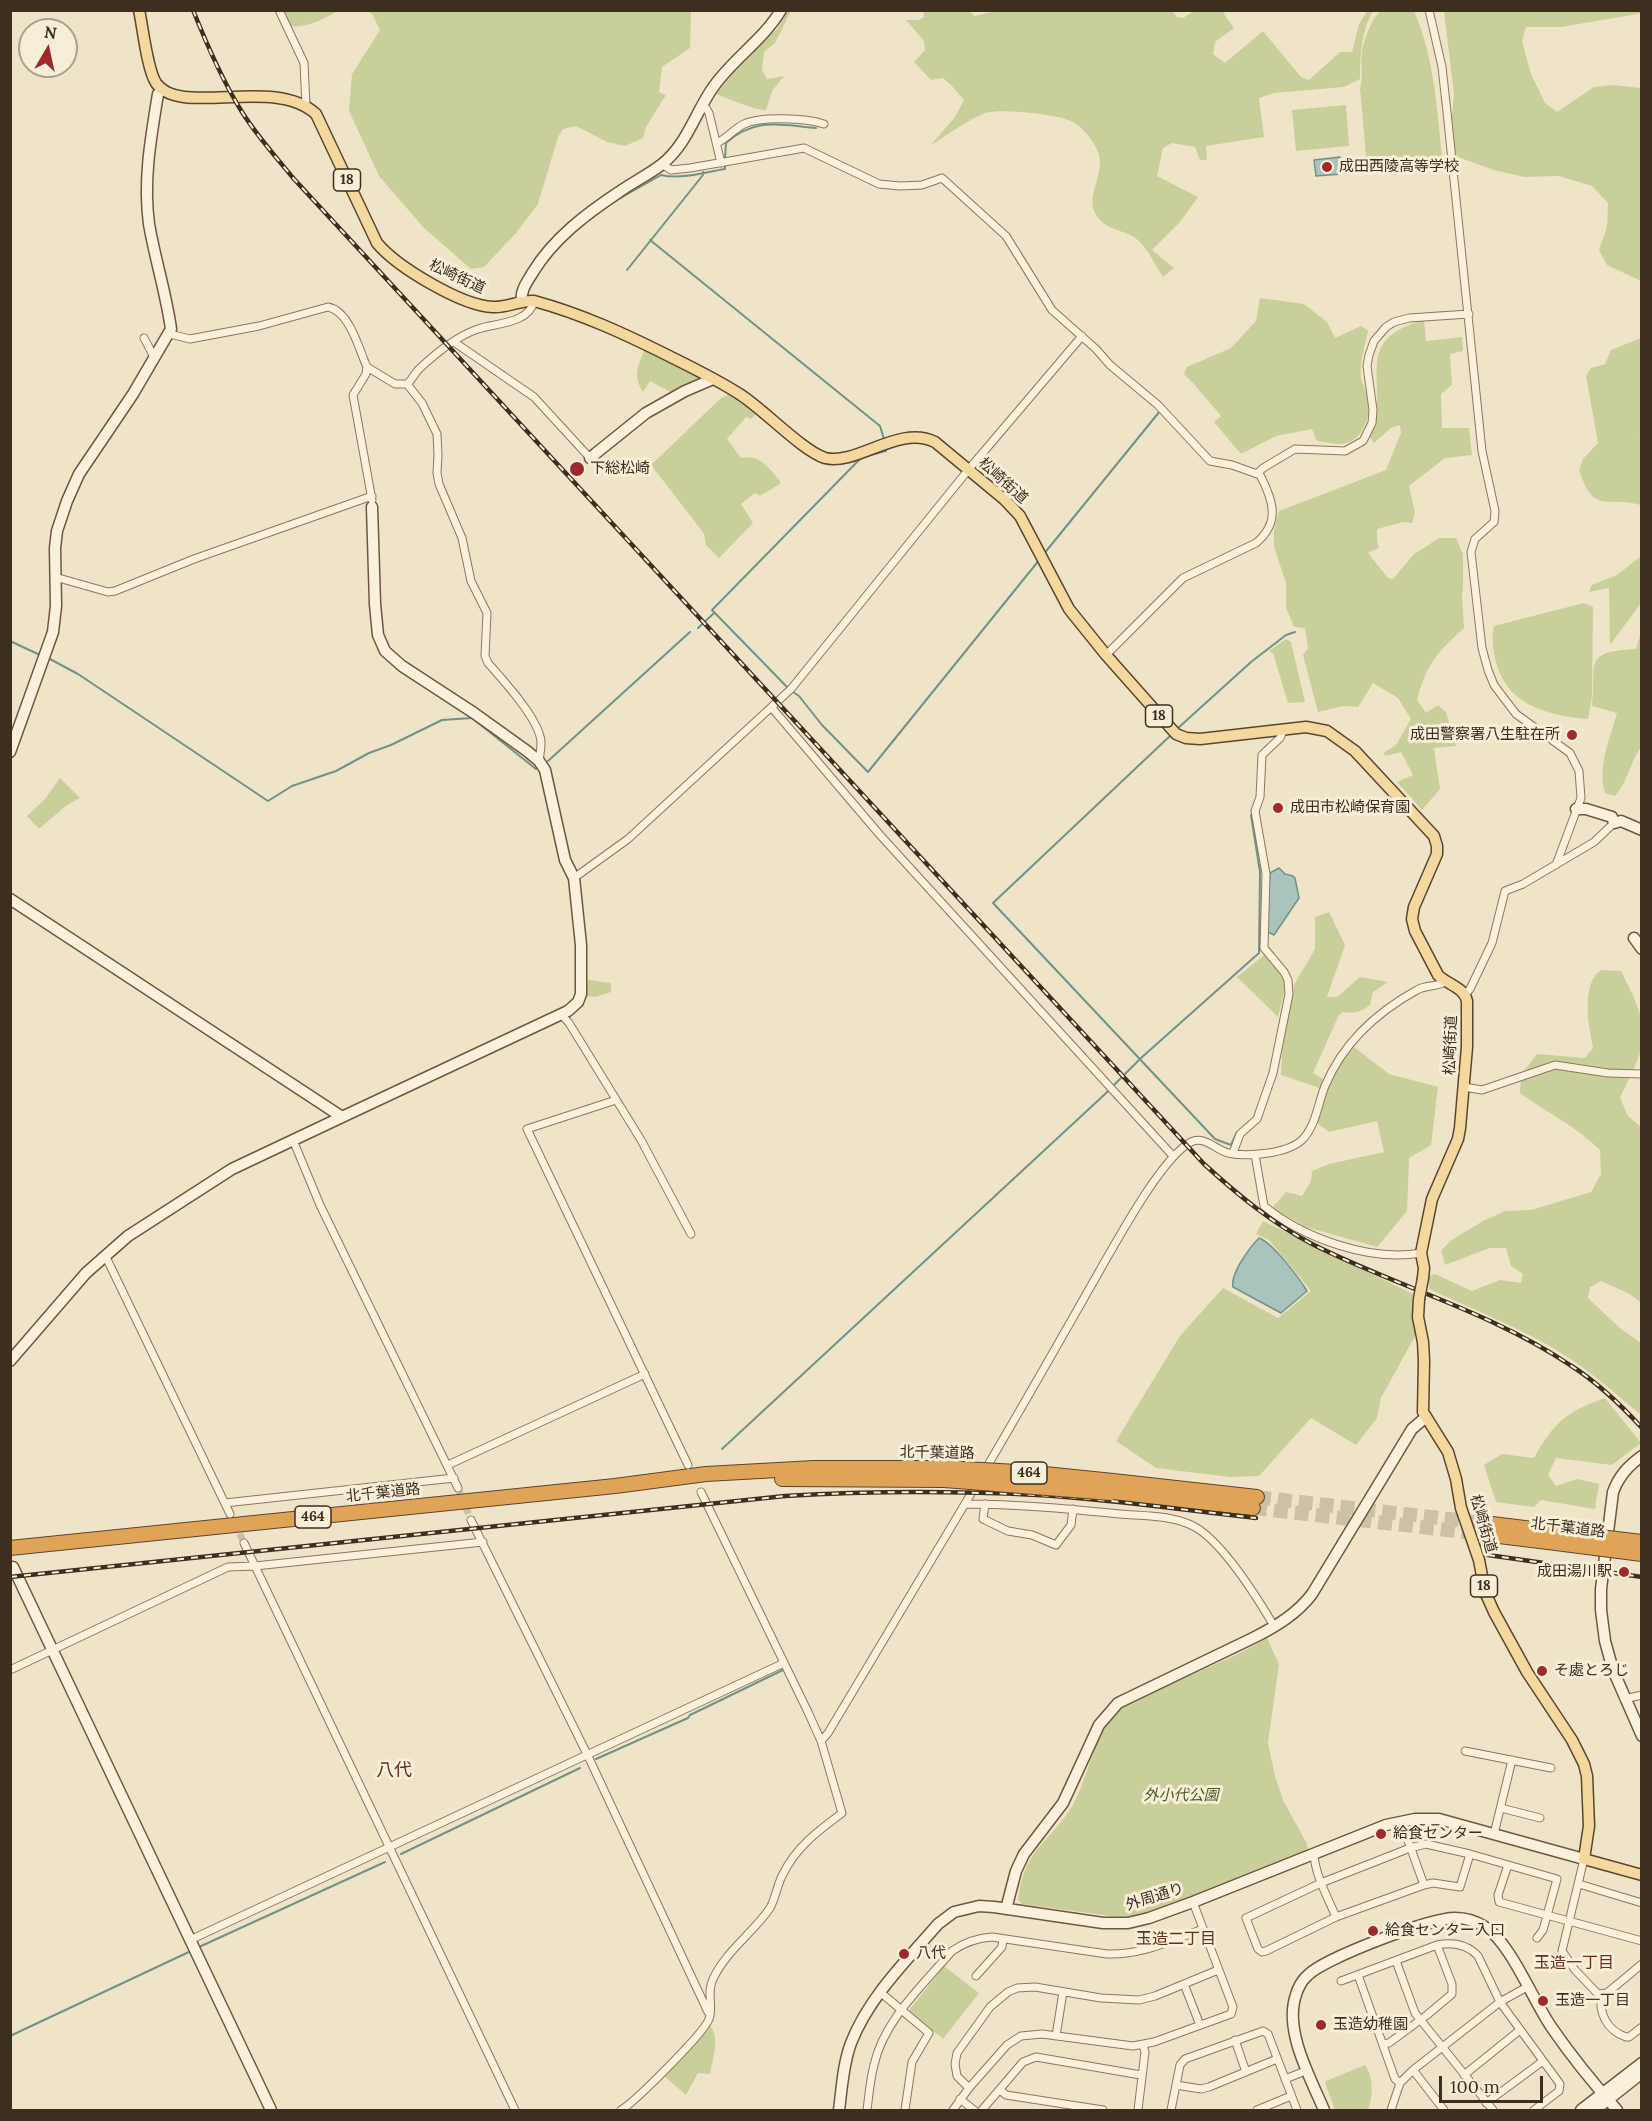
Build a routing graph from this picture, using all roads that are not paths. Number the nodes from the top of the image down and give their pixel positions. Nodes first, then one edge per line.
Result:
1 (139, 10) edge
2 (279, 10) edge
3 (781, 10) edge
4 (1429, 10) edge
5 (162, 89) junction
6 (306, 106) junction
7 (701, 107) junction
8 (824, 124) dead end
9 (717, 143) junction
10 (722, 163) junction
11 (662, 164) junction
12 (522, 301) junction
13 (534, 302) junction
14 (1469, 314) junction
15 (170, 334) junction
16 (1082, 336) junction
17 (144, 338) dead end
18 (454, 342) junction
19 (154, 357) junction
20 (368, 367) junction
21 (714, 379) junction
22 (407, 384) junction
23 (590, 458) joint
24 (969, 470) junction
25 (1258, 473) junction
26 (372, 501) junction
27 (55, 577) junction
28 (1106, 655) junction
29 (772, 708) junction
30 (1284, 729) junction
31 (10, 752) edge
32 (539, 761) junction
33 (1576, 809) junction
34 (1614, 823) junction
35 (1641, 830) edge
36 (1557, 865) junction
37 (574, 878) junction
38 (10, 899) edge
39 (1634, 938) dead end
40 (1641, 949) edge
41 (1443, 980) junction
42 (1465, 995) junction
43 (561, 1014) junction
44 (1641, 1074) edge
45 (1464, 1088) junction
46 (616, 1100) junction
47 (342, 1117) junction
48 (293, 1140) junction
49 (1233, 1154) junction
50 (1255, 1155) junction
51 (1173, 1156) junction
52 (691, 1234) dead end
53 (1421, 1253) junction
54 (105, 1255) junction
55 (10, 1361) edge
56 (645, 1374) junction
57 (1426, 1417) junction
58 (1641, 1456) edge
59 (448, 1465) junction
60 (688, 1465) dead end
61 (453, 1478) junction
62 (458, 1488) tunnel mouth
63 (700, 1492) dead end
64 (1255, 1502) tunnel mouth
65 (225, 1503) junction
66 (965, 1504) junction
67 (985, 1504) junction
68 (1073, 1509) junction
69 (230, 1514) tunnel mouth
70 (471, 1520) tunnel mouth
71 (1492, 1529) tunnel mouth
72 (1557, 1537) junction
73 (483, 1542) junction
74 (1641, 1542) edge
75 (244, 1543) tunnel mouth
76 (10, 1548) edge
77 (1641, 1554) edge
78 (255, 1566) junction
79 (13, 1567) dead end
80 (1274, 1626) junction
81 (53, 1649) junction
82 (784, 1663) junction
83 (10, 1670) edge
84 (1641, 1695) edge
85 (1624, 1699) junction
86 (1641, 1736) edge
87 (820, 1741) junction
88 (1465, 1751) dead end
89 (588, 1756) junction
90 (1512, 1760) junction
91 (1551, 1768) dead end
92 (1501, 1808) junction
93 (1540, 1818) dead end
94 (1401, 1821) junction
95 (1494, 1834) junction
96 (388, 1848) junction
97 (1410, 1848) junction
98 (1314, 1854) junction
99 (1470, 1854) junction
100 (1584, 1859) junction
101 (1508, 1864) junction
102 (1641, 1875) edge
103 (1322, 1883) junction
104 (1579, 1884) junction
105 (1424, 1885) junction
106 (1192, 1902) junction
107 (1641, 1903) edge
108 (1006, 1908) junction
109 (1547, 1915) junction
110 (1336, 1917) junction
111 (1569, 1921) junction
112 (1203, 1929) junction
113 (1537, 1938) dead end
114 (1003, 1939) junction
115 (191, 1941) junction
116 (1641, 1941) edge
117 (1437, 1945) junction
118 (1396, 1960) junction
119 (1641, 1964) edge
120 (1218, 1970) junction
121 (1358, 1975) junction
122 (976, 1976) dead end
123 (1341, 1981) dead end
124 (1184, 1984) junction
125 (1527, 1987) junction
126 (880, 1992) junction
127 (1063, 1992) junction
128 (1600, 1994) junction
129 (1500, 2002) junction
130 (902, 2010) junction
131 (710, 2017) junction
132 (1421, 2020) junction
133 (1200, 2025) junction
134 (1641, 2027) edge
135 (1520, 2030) junction
136 (1056, 2036) junction
137 (1235, 2040) junction
138 (1383, 2044) junction
139 (1143, 2045) junction
140 (1442, 2047) junction
141 (1277, 2059) junction
142 (1543, 2061) junction
143 (1641, 2063) edge
144 (1308, 2070) junction
145 (1413, 2070) junction
146 (1246, 2072) junction
147 (1641, 2073) edge
148 (1141, 2074) junction
149 (1464, 2075) junction
150 (1285, 2079) junction
151 (1400, 2083) junction
152 (1176, 2085) junction
153 (969, 2088) junction
154 (1000, 2090) junction
155 (1292, 2096) junction
156 (1605, 2097) junction
157 (960, 2099) junction
158 (1486, 2103) junction
159 (271, 2110) edge
160 (515, 2110) edge
161 (621, 2110) edge
162 (839, 2110) edge
163 (867, 2110) edge
164 (905, 2110) edge
165 (953, 2110) edge
166 (974, 2110) edge
167 (982, 2110) edge
168 (1103, 2110) edge
169 (1138, 2110) edge
170 (1171, 2110) edge
171 (1260, 2110) edge
172 (1297, 2110) edge
173 (1324, 2110) edge
174 (1391, 2110) edge
175 (1444, 2110) edge
176 (1492, 2110) edge
177 (1534, 2110) edge
178 (1581, 2110) edge
179 (1595, 2110) edge
180 (1617, 2110) edge

1 - 5 main road
2 - 6 street
3 - 7 street
4 - 14 street
5 - 6 main road
5 - 15 street
6 - 12 main road, 松崎街道 / 18
7 - 9 street
7 - 11 street
8 - 9 street
9 - 10 street
10 - 11 street
10 - 16 street
11 - 12 street
12 - 13 main road, 松崎街道 / 18
13 - 18 street
13 - 21 main road, 松崎街道 / 18
14 - 25 street
14 - 33 street
15 - 19 street
15 - 20 street
16 - 24 street
16 - 25 street
17 - 19 street
18 - 22 street
18 - 23 street
19 - 27 street
20 - 22 street
20 - 26 street
21 - 23 street
21 - 24 main road, 松崎街道 / 18
22 - 32 street
24 - 28 main road, 松崎街道 / 18
24 - 29 street
25 - 28 street
26 - 27 street
26 - 32 street
27 - 31 street
28 - 30 main road, 松崎街道 / 18
29 - 37 street
29 - 51 street
30 - 41 main road, 松崎街道 / 18
30 - 49 street
32 - 37 street
33 - 34 street
33 - 36 street
34 - 35 street
34 - 36 street
36 - 42 street
37 - 43 street
38 - 47 street
39 - 40 street
41 - 42 main road, 松崎街道 / 18
41 - 50 street
42 - 45 main road, 松崎街道 / 18
43 - 46 street
43 - 47 street
44 - 45 street
45 - 53 main road, 松崎街道 / 18
46 - 52 street
46 - 56 street
47 - 48 street
48 - 54 street
48 - 59 street
49 - 50 street
49 - 51 street
50 - 53 street
51 - 66 street
53 - 57 main road, 松崎街道 / 18, bridge
54 - 55 street
54 - 65 street
56 - 59 street
56 - 60 street
57 - 80 street
57 - 100 main road, 松崎街道 / 18
58 - 85 street
59 - 61 street
61 - 62 street
61 - 65 street
63 - 82 street
64 - 76 highway, 北千葉道路 / 464, bridge
65 - 69 street
66 - 67 street
66 - 87 street
67 - 68 street
67 - 68 street
68 - 80 street
70 - 73 street
71 - 72 highway, 北千葉道路
72 - 74 highway, 北千葉道路, bridge
72 - 77 highway, 北千葉道路, bridge
73 - 78 street
73 - 89 street
75 - 78 street
78 - 81 street
78 - 96 street
79 - 81 street
80 - 108 street
81 - 83 street
81 - 115 street
82 - 87 street
82 - 89 street
84 - 85 street
85 - 86 street
87 - 131 street
88 - 90 street
89 - 96 street
89 - 131 street
90 - 91 street
90 - 92 street
92 - 93 street
92 - 95 street
94 - 95 street, 外周通り
94 - 97 street
94 - 98 street, 外周通り
95 - 100 street, 外周通り
96 - 115 street
96 - 160 street
97 - 99 street
97 - 103 street
97 - 105 street
98 - 103 street
98 - 106 street, 外周通り
99 - 101 street
99 - 105 street
100 - 102 main road
100 - 104 street
101 - 109 street
101 - 109 street
103 - 110 street
103 - 110 street
104 - 107 street
104 - 111 street
105 - 110 street
106 - 108 street, 外周通り
106 - 112 street
108 - 126 street, 外周通り
109 - 111 street
109 - 113 street
111 - 116 street
111 - 128 street
112 - 114 street
112 - 120 street
114 - 122 street
114 - 130 street
115 - 159 street
117 - 118 street
117 - 129 street
117 - 132 street
118 - 121 street
118 - 132 street
119 - 128 street
120 - 124 street
120 - 133 street
121 - 123 street
121 - 138 street
124 - 127 street
124 - 133 street
125 - 129 street
125 - 144 street
125 - 156 street
126 - 130 street
126 - 162 street, 外周通り
127 - 136 street
127 - 153 street
128 - 134 street
129 - 135 street
129 - 140 street
130 - 163 street
130 - 164 street
131 - 161 street
132 - 138 street
132 - 140 street
133 - 139 street
135 - 142 street
135 - 149 street
136 - 139 street
136 - 153 street
137 - 141 street
137 - 146 street
137 - 152 street
138 - 151 street
139 - 148 street
140 - 145 street
140 - 149 street
141 - 146 street
141 - 150 street
142 - 158 street
142 - 177 street
143 - 156 street
144 - 150 street
144 - 173 street
145 - 151 street
145 - 175 street
146 - 152 street
147 - 156 street
148 - 154 street
148 - 169 street
149 - 158 street
150 - 155 street
151 - 174 street
152 - 170 street
153 - 157 street
154 - 167 street
154 - 168 street
155 - 171 street
155 - 172 street
156 - 178 street
156 - 179 street
156 - 180 street
157 - 165 street
157 - 166 street
158 - 176 street

